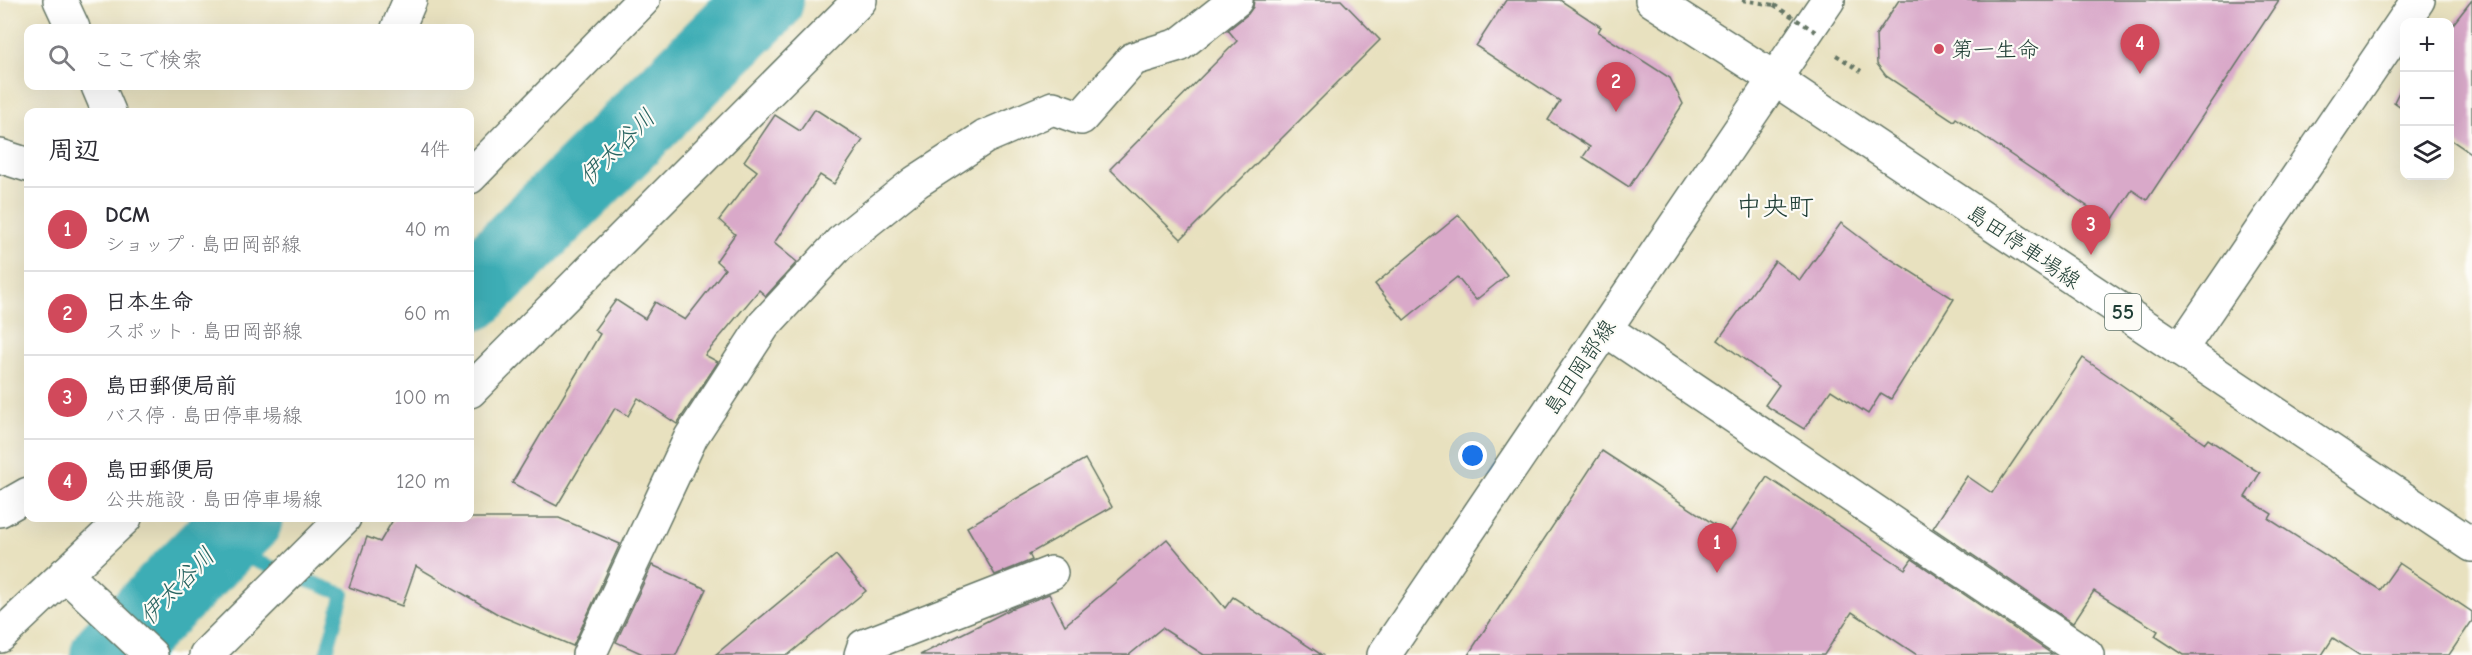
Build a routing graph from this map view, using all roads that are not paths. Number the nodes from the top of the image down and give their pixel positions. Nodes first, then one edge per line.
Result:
1 (60, 0) edge
2 (410, 0) edge
3 (643, 0) edge
4 (860, 0) edge
5 (1236, 0) edge
6 (1652, 0) edge
7 (1828, 0) edge
8 (2418, 0) edge
9 (71, 24) edge
10 (400, 24) edge
11 (1775, 80) junction
12 (100, 90) edge
13 (108, 108) edge
14 (0, 156) edge
15 (24, 164) edge
16 (474, 173) edge
17 (1605, 329) junction
18 (2180, 350) junction
19 (474, 387) edge
20 (24, 496) edge
21 (0, 510) edge
22 (121, 522) edge
23 (340, 522) edge
24 (2472, 545) edge
25 (1051, 573) dead end
26 (65, 574) junction
27 (0, 636) edge
28 (151, 655) edge
29 (206, 655) edge
30 (589, 655) edge
31 (861, 655) edge
32 (1384, 655) edge
33 (2087, 655) edge

1 - 9 street
2 - 10 street
3 - 16 street
4 - 19 street
5 - 30 street
6 - 11 street, 島田停車場線
7 - 11 street
8 - 18 street
11 - 17 street, 島田岡部線
11 - 18 street, 島田停車場線 / 55
12 - 13 street
14 - 15 street
17 - 32 street, 島田岡部線
17 - 33 street
18 - 24 street, 島田停車場線 / 55
20 - 21 street
22 - 26 street
23 - 29 street
25 - 31 street
26 - 27 street
26 - 28 street

